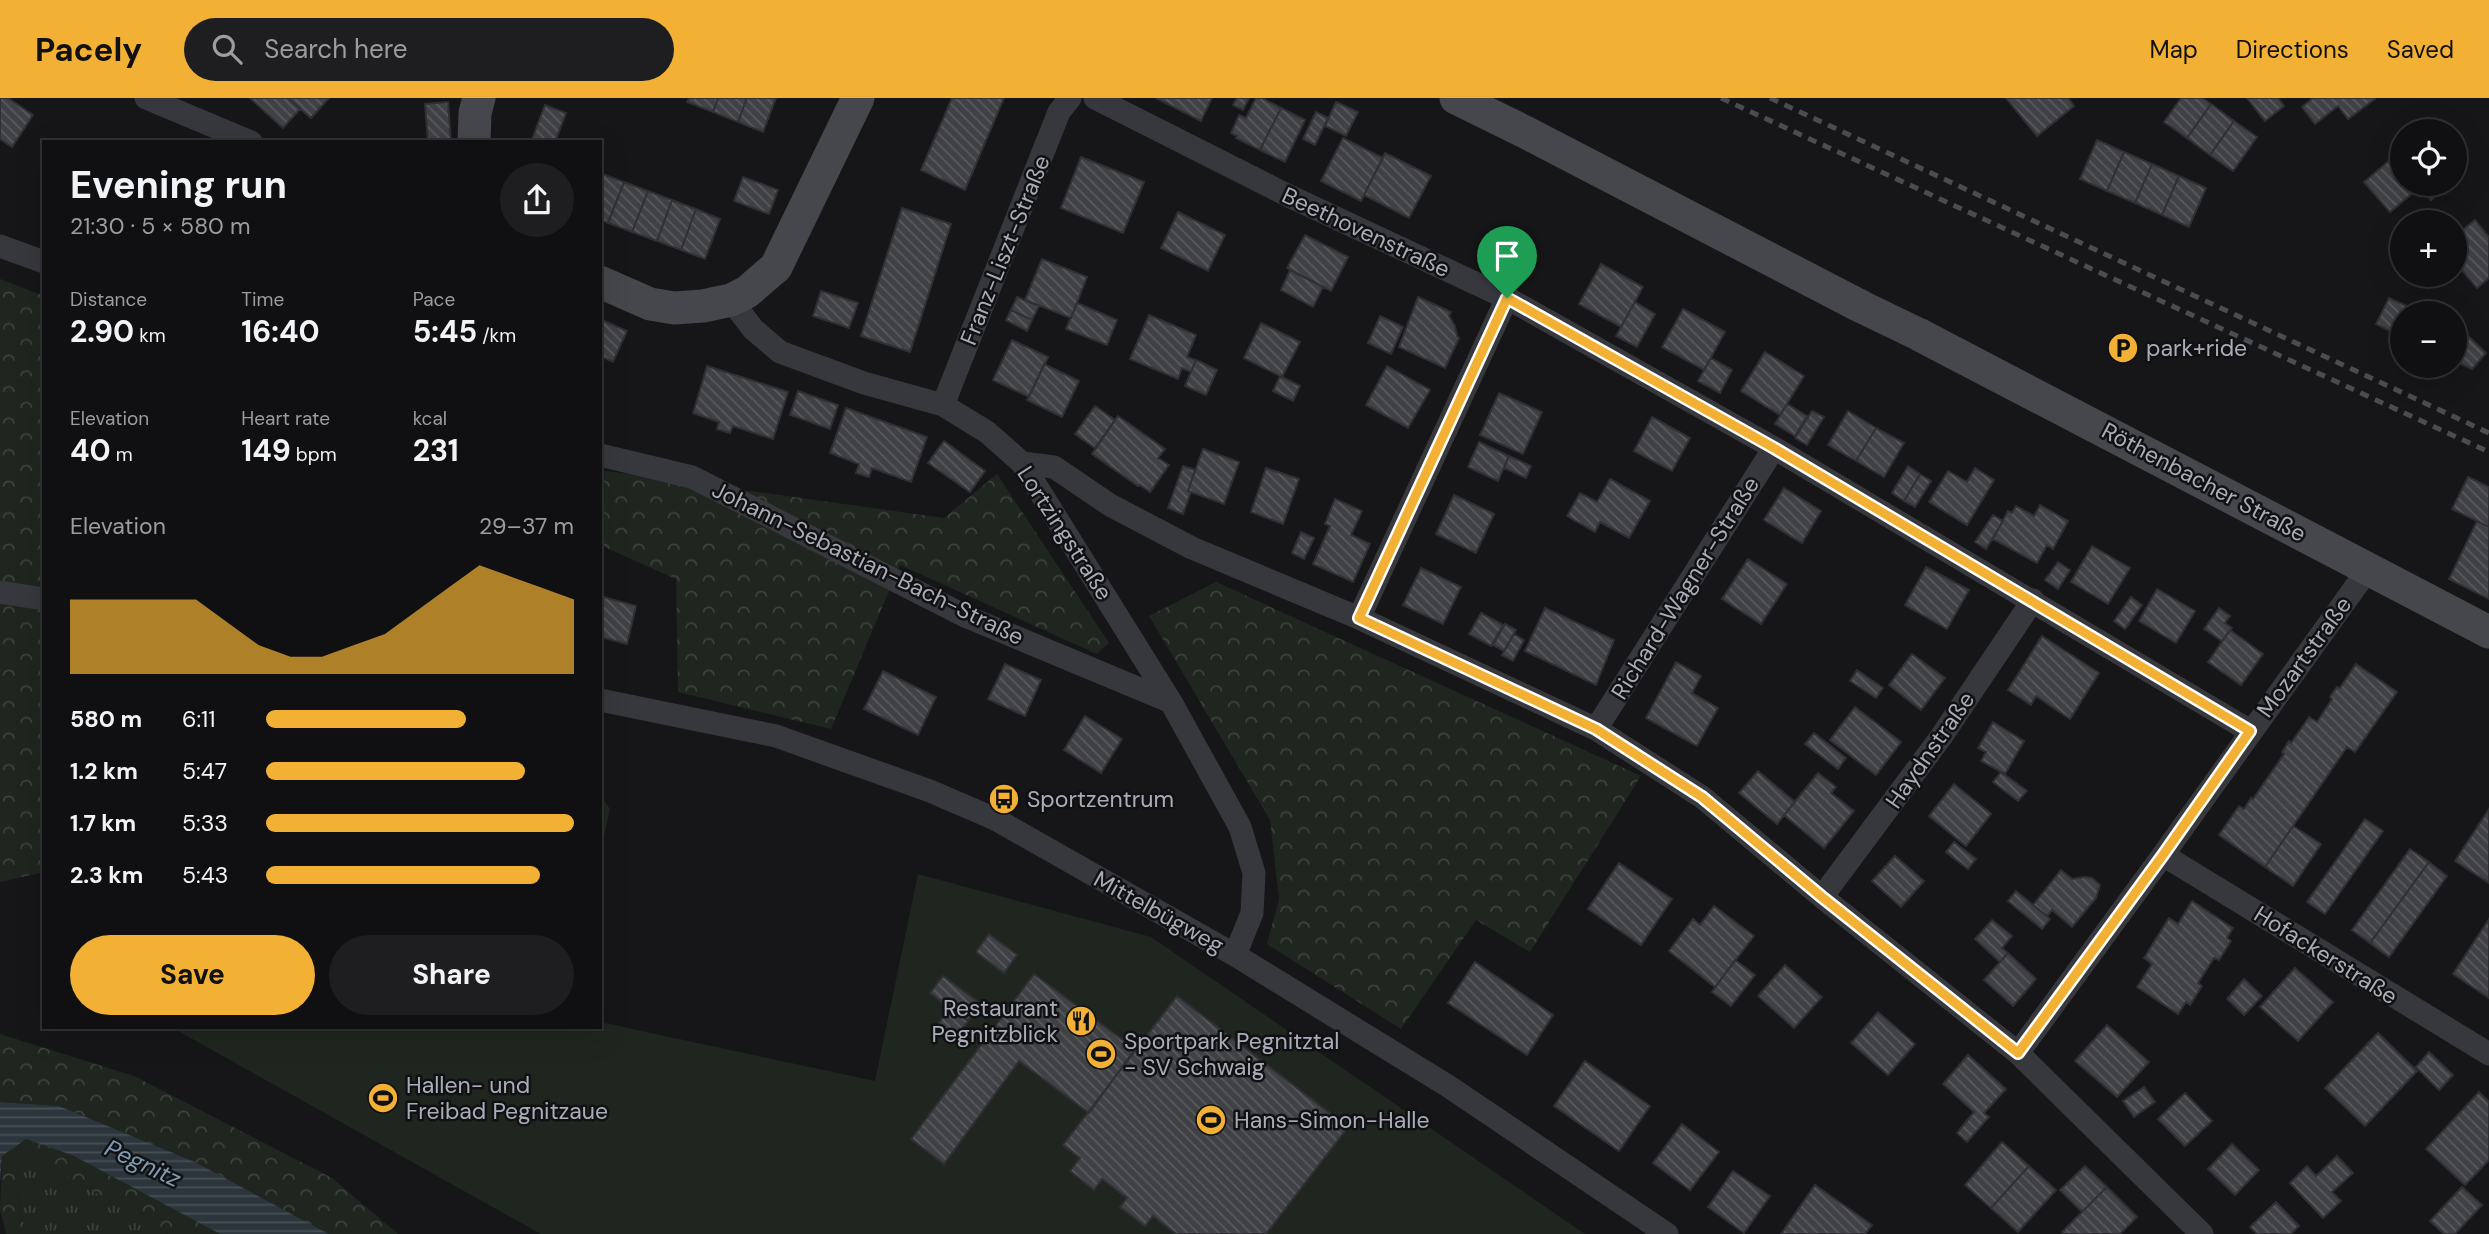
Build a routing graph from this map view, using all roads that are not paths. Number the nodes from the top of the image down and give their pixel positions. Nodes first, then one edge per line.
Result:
1 (146, 98) edge
2 (479, 98) edge
3 (858, 98) edge
4 (1070, 98) edge
5 (1095, 98) edge
6 (1456, 98) edge
7 (1484, 98) edge
8 (1527, 132) junction
9 (246, 140) edge
10 (474, 140) edge
11 (0, 246) edge
12 (42, 261) edge
13 (602, 283) edge
14 (1507, 298) junction
15 (731, 300) junction
16 (943, 405) junction
17 (1774, 448) junction
18 (602, 455) edge
19 (1022, 463) junction
20 (2369, 568) junction
21 (0, 592) edge
22 (42, 599) edge
23 (2033, 600) junction
24 (1359, 618) junction
25 (2489, 632) edge
26 (602, 700) edge
27 (1171, 702) junction
28 (1596, 729) junction
29 (2250, 731) junction
30 (2163, 855) junction
31 (1822, 897) junction
32 (1235, 955) junction
33 (2018, 1053) junction
34 (2489, 1054) edge
35 (1667, 1234) edge
36 (2202, 1234) edge

1 - 9 street
2 - 10 main road
3 - 15 main road
4 - 16 street, Franz-Liszt-Straße
5 - 14 street, Beethovenstraße
6 - 8 main road
7 - 8 main road
8 - 20 main road, Röthenbacher Straße
11 - 12 street
13 - 15 main road
14 - 17 street, Beethovenstraße
14 - 24 street
15 - 16 street, Lortzingstraße
16 - 19 street, Lortzingstraße
17 - 23 street, Beethovenstraße
17 - 28 street, Richard-Wagner-Straße
18 - 27 street, Johann-Sebastian-Bach-Straße
19 - 24 street
19 - 27 street, Lortzingstraße
20 - 25 main road, Röthenbacher Straße
20 - 29 street, Mozartstraße
21 - 22 street
23 - 29 street, Beethovenstraße
23 - 31 street, Haydnstraße
24 - 28 street
26 - 32 street, Mittelbügweg
27 - 32 street, Lortzingstraße
28 - 31 street
29 - 30 street, Mozartstraße
30 - 33 street, Mozartstraße
30 - 34 street, Hofackerstraße
31 - 33 street
32 - 35 street, Mittelbügweg
33 - 36 street

